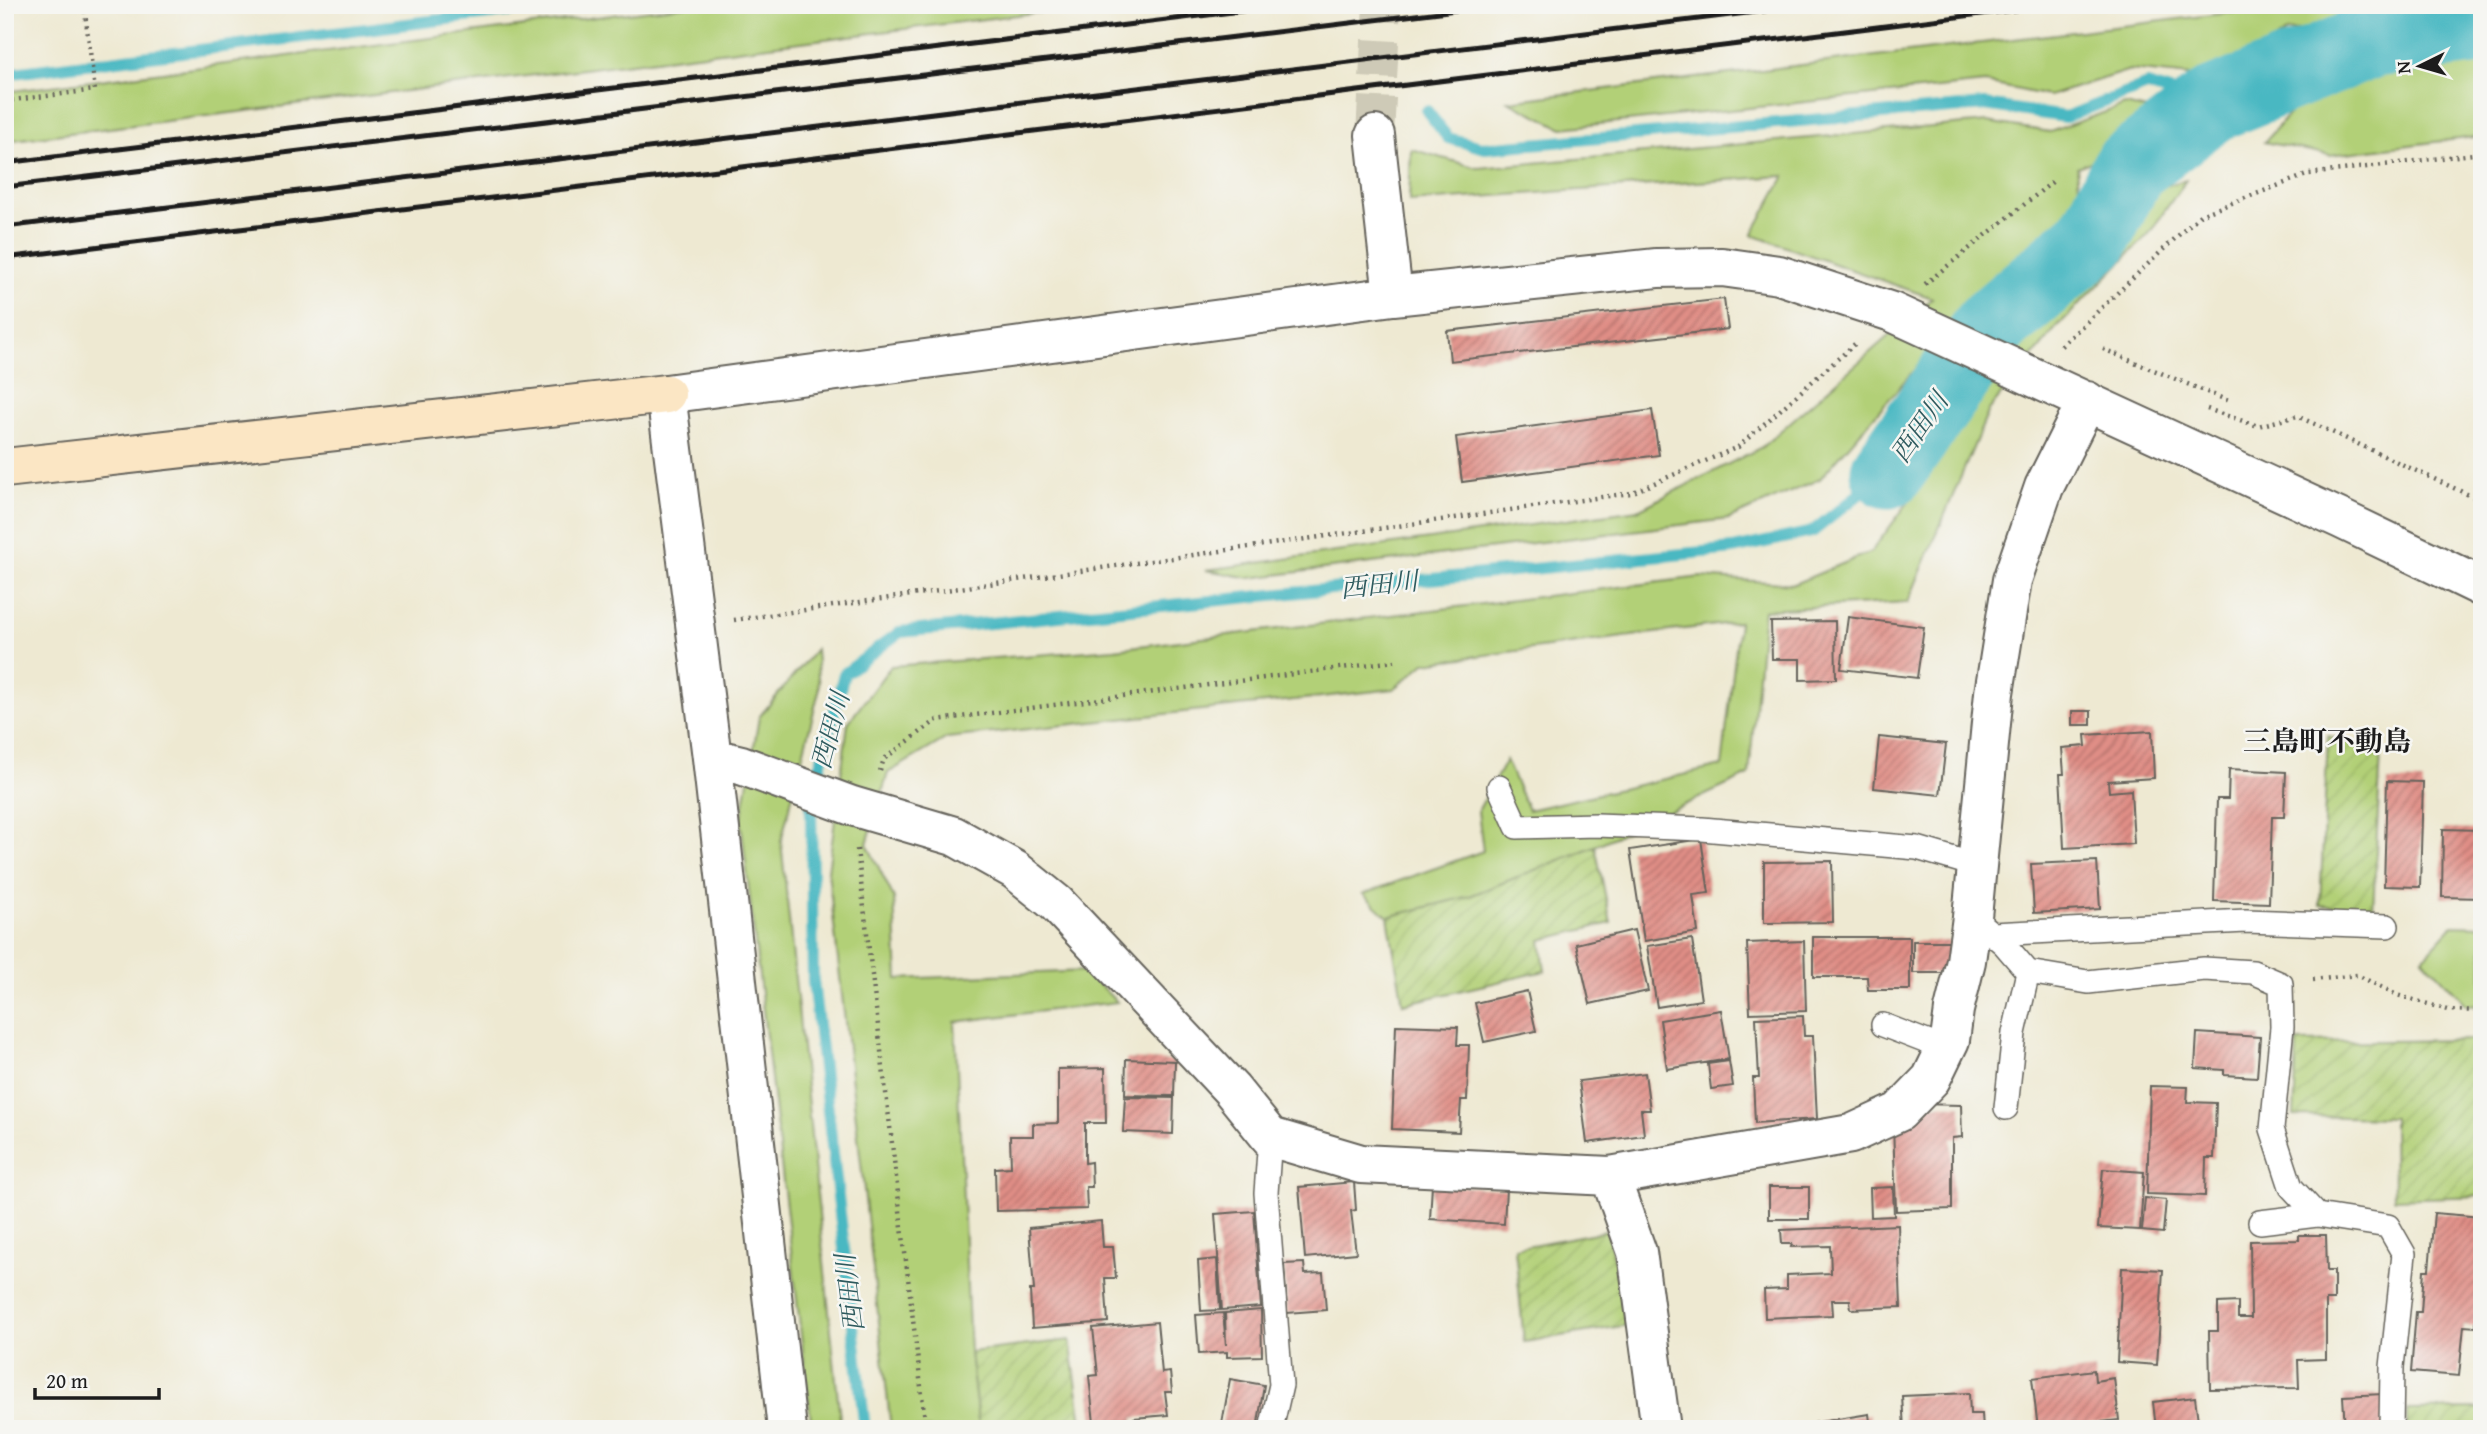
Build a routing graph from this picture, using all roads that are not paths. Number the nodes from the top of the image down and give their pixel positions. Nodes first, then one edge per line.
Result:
1 (1375, 135) tunnel mouth
2 (1393, 296) junction
3 (666, 394) junction
4 (2087, 401) junction
5 (5, 468) edge
6 (2482, 587) edge
7 (726, 761) junction
8 (1499, 787) dead end
9 (1978, 866) junction
10 (1982, 925) junction
11 (2386, 926) dead end
12 (2028, 972) junction
13 (1883, 1026) dead end
14 (1945, 1049) junction
15 (2006, 1108) dead end
16 (1270, 1137) junction
17 (1609, 1176) junction
18 (2317, 1215) junction
19 (2260, 1222) dead end
20 (788, 1429) edge
21 (1271, 1429) edge
22 (1661, 1429) edge
23 (2390, 1429) edge

1 - 2 street
2 - 3 street
2 - 4 street
3 - 5 street
3 - 7 street
4 - 6 street
4 - 9 street
7 - 16 street
7 - 20 street
8 - 9 lane
9 - 10 street
10 - 11 lane
10 - 12 lane
10 - 14 street
12 - 15 lane
12 - 18 lane
13 - 14 lane
14 - 17 street
16 - 17 street
16 - 21 lane
17 - 22 street
18 - 19 lane
18 - 23 lane

